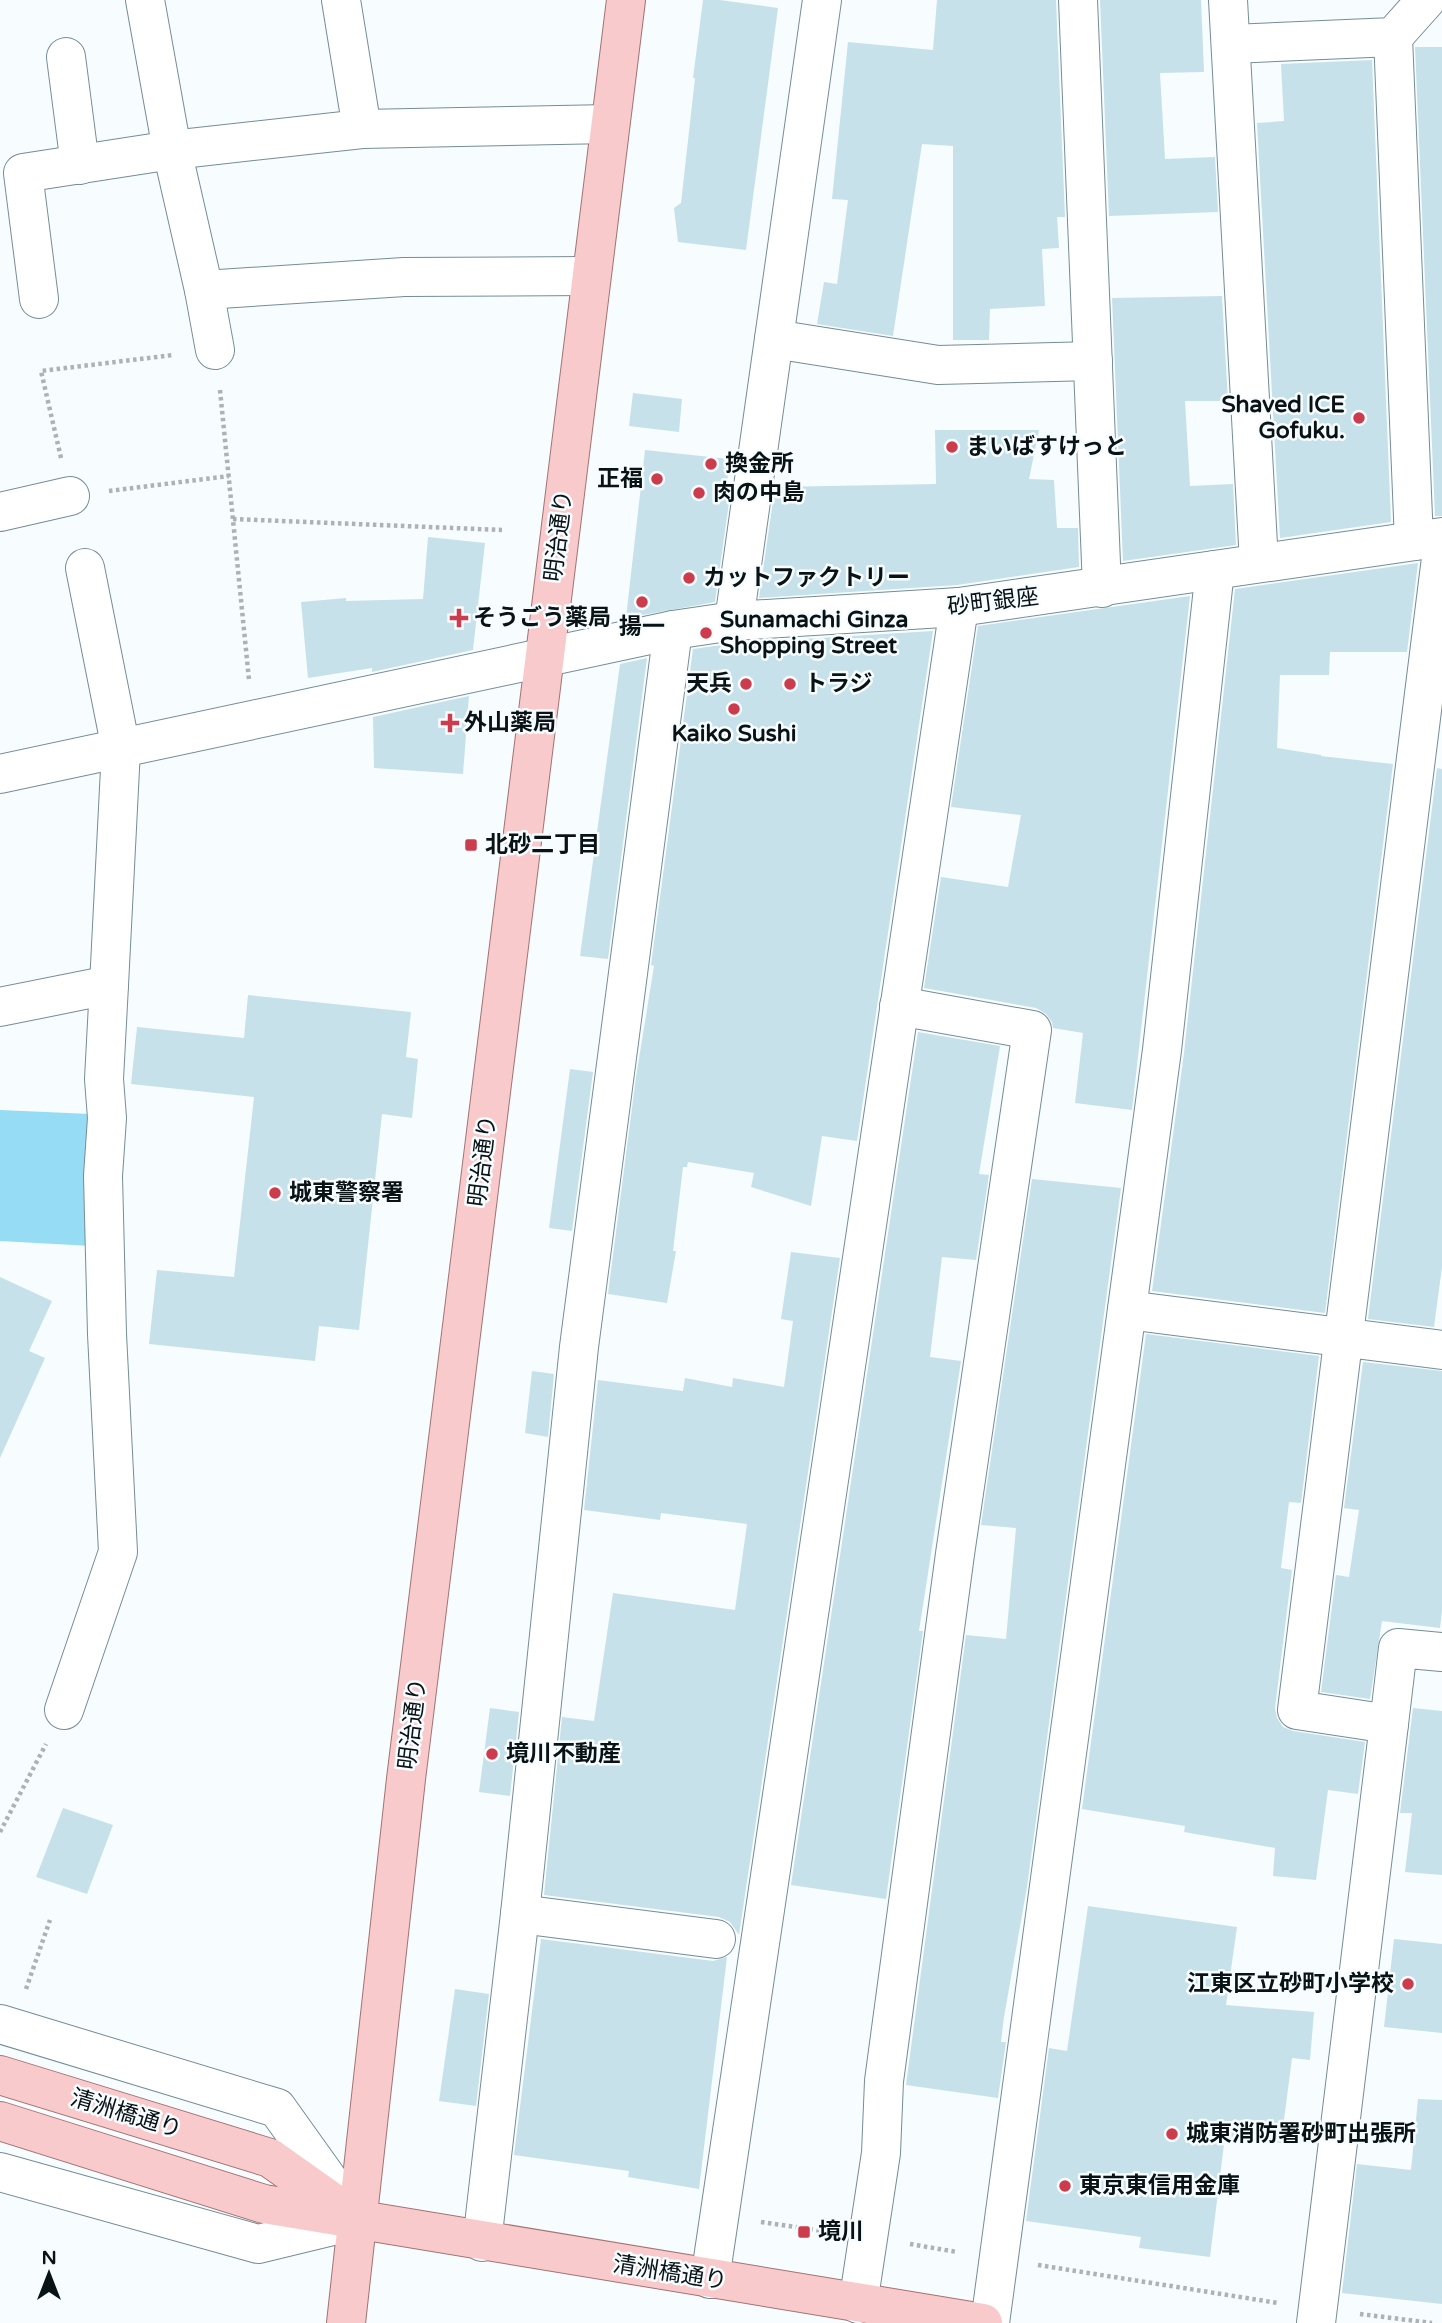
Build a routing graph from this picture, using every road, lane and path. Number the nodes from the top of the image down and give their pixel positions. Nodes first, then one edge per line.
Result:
1 (145, 0) edge
2 (341, 0) edge
3 (626, 0) edge
4 (822, 0) edge
5 (1078, 0) edge
6 (1228, 0) edge
7 (1426, 0) edge
8 (1393, 37) junction
9 (1231, 44) junction
10 (66, 57) dead end
11 (610, 124) junction
12 (362, 130) junction
13 (172, 150) junction
14 (80, 165) junction
15 (590, 276) junction
16 (204, 290) junction
17 (39, 299) dead end
18 (774, 339) junction
19 (215, 350) junction
20 (1093, 361) junction
21 (229, 476) junction
22 (70, 496) junction
23 (0, 512) edge
24 (233, 519) junction
25 (502, 530) dead end
26 (1433, 542) edge
27 (1259, 563) junction
28 (85, 568) dead end
29 (1215, 570) junction
30 (1102, 587) junction
31 (959, 607) junction
32 (734, 621) junction
33 (673, 630) junction
34 (543, 659) junction
35 (253, 721) junction
36 (121, 749) junction
37 (0, 775) edge
38 (108, 985) junction
39 (900, 1006) junction
40 (0, 1007) edge
41 (1128, 1310) junction
42 (1345, 1336) junction
43 (1442, 1350) edge
44 (1442, 1651) edge
45 (64, 1710) joint
46 (1389, 1724) junction
47 (0, 1832) edge
48 (520, 1914) junction
49 (50, 1920) dead end
50 (716, 1939) dead end
51 (25, 1992) dead end
52 (0, 2024) edge
53 (0, 2075) edge
54 (0, 2121) edge
55 (2, 2177) edge
56 (719, 2216) junction
57 (357, 2220) junction
58 (868, 2238) junction
59 (482, 2242) junction
60 (998, 2258) junction
61 (710, 2279) junction
62 (873, 2312) edge
63 (1317, 2316) edge
64 (346, 2323) edge
65 (983, 2323) edge
66 (989, 2323) edge
67 (1432, 2323) edge

1 - 13 street
2 - 12 street
3 - 11 main road, 明治通り
4 - 18 street
5 - 20 street
6 - 9 street
7 - 8 street
8 - 9 street
8 - 26 street
9 - 27 street
10 - 14 street
11 - 12 street
11 - 15 main road, 明治通り
12 - 13 street
13 - 14 street
13 - 16 street
14 - 17 street
15 - 16 street
15 - 34 main road, 明治通り
16 - 19 street
18 - 20 street
18 - 32 street
19 - 21 path
19 - 22 path
20 - 30 street
21 - 22 path
21 - 24 path
22 - 23 street
24 - 25 path
24 - 35 path
26 - 27 street, 砂町銀座
26 - 42 street
27 - 29 street, 砂町銀座
28 - 36 street
29 - 30 street, 砂町銀座
29 - 41 street
30 - 31 street, 砂町銀座
31 - 32 street, 砂町銀座
31 - 39 street
32 - 33 street, 砂町銀座
33 - 34 street, 砂町銀座
33 - 48 street
34 - 35 street, 砂町銀座
34 - 57 main road, 明治通り
35 - 36 street, 砂町銀座
36 - 37 street, 砂町銀座
36 - 38 street
38 - 40 street
38 - 45 street
39 - 56 street
39 - 58 street
41 - 42 street
41 - 60 street
42 - 43 street
42 - 46 street
44 - 46 street
45 - 47 path
46 - 63 street
48 - 50 street
48 - 59 street
49 - 51 path
52 - 57 street
53 - 57 main road, 清洲橋通り
54 - 57 main road, 清洲橋通り
55 - 57 street
56 - 58 path
56 - 61 street
57 - 59 main road, 清洲橋通り
57 - 64 main road, 明治通り
58 - 60 path
58 - 62 street
59 - 61 main road, 清洲橋通り
60 - 63 path
60 - 66 street
61 - 62 main road, 清洲橋通り
62 - 65 main road, 清洲橋通り
63 - 67 path

